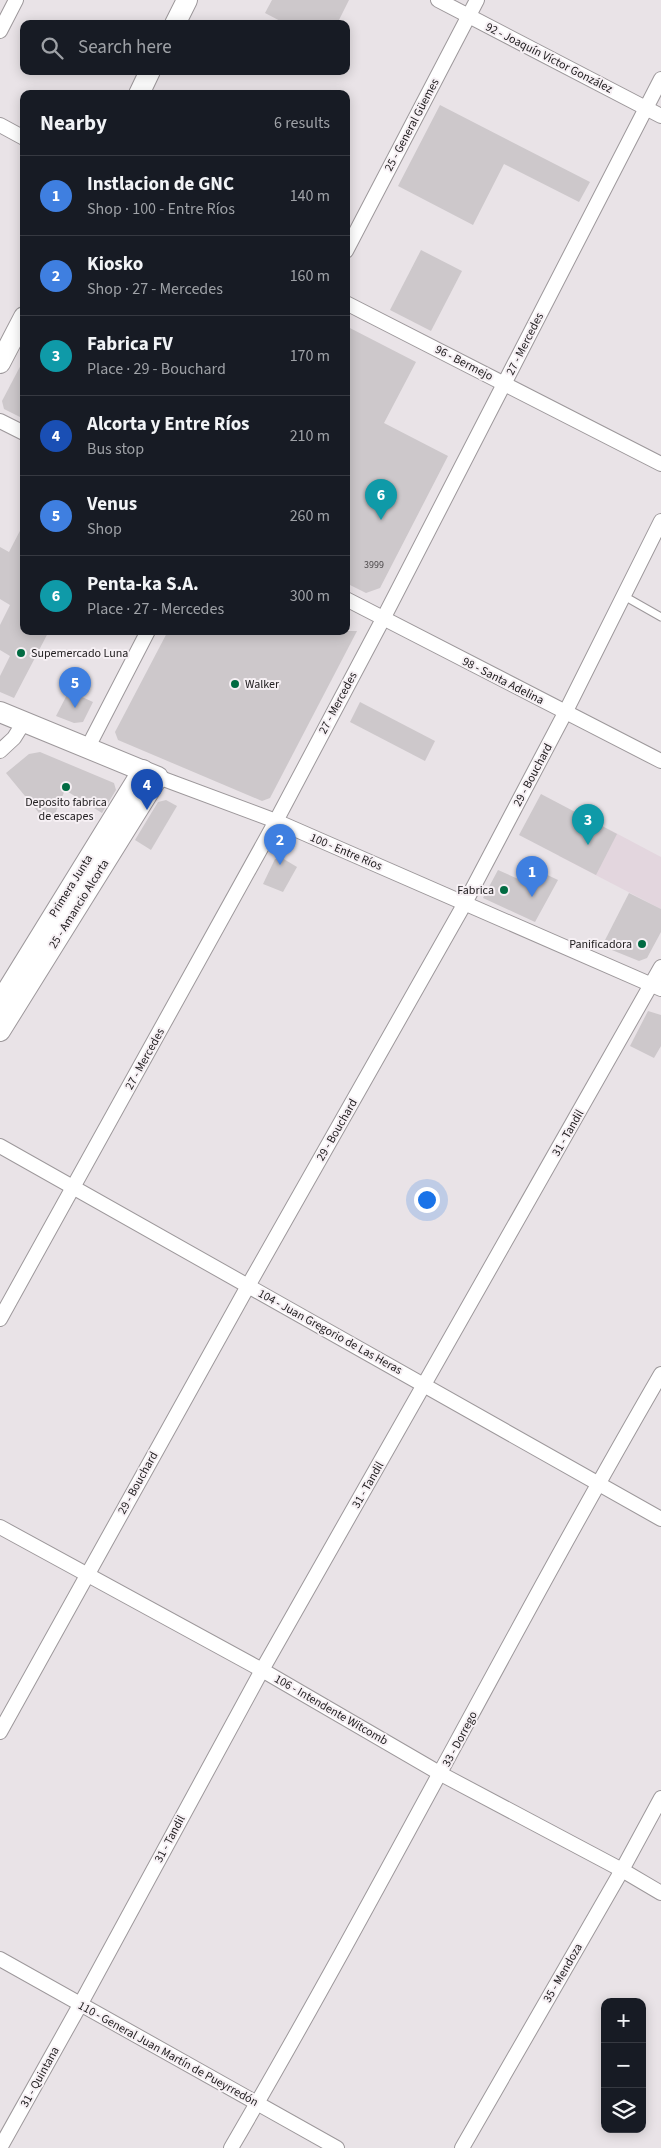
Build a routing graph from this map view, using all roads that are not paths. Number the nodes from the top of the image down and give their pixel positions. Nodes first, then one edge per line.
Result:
1 (16, 0) edge
2 (188, 0) edge
3 (438, 0) edge
4 (477, 0) edge
5 (469, 16) junction
6 (177, 20) edge
7 (0, 31) edge
8 (148, 75) edge
9 (661, 79) edge
10 (141, 90) edge
11 (646, 108) junction
12 (661, 116) edge
13 (0, 125) edge
14 (20, 136) edge
15 (350, 243) edge
16 (350, 305) edge
17 (20, 325) edge
18 (0, 363) edge
19 (504, 384) junction
20 (0, 421) edge
21 (20, 431) edge
22 (661, 464) edge
23 (661, 521) edge
24 (624, 596) junction
25 (350, 602) edge
26 (661, 617) edge
27 (383, 619) junction
28 (146, 635) edge
29 (0, 712) edge
30 (565, 713) junction
31 (24, 722) junction
32 (88, 747) junction
33 (0, 751) edge
34 (661, 761) edge
35 (151, 773) junction
36 (276, 821) junction
37 (465, 903) junction
38 (661, 968) edge
39 (656, 987) edge
40 (0, 1002) edge
41 (0, 1031) edge
42 (0, 1146) edge
43 (74, 1188) junction
44 (248, 1286) junction
45 (0, 1319) edge
46 (661, 1374) edge
47 (425, 1386) junction
48 (598, 1483) junction
49 (661, 1519) edge
50 (0, 1527) edge
51 (86, 1576) junction
52 (262, 1670) junction
53 (0, 1732) edge
54 (441, 1774) junction
55 (661, 1798) edge
56 (622, 1870) junction
57 (661, 1893) edge
58 (0, 1959) edge
59 (80, 2005) junction
60 (258, 2103) junction
61 (0, 2148) edge
62 (232, 2148) edge
63 (337, 2148) edge
64 (462, 2148) edge

1 - 7 street
2 - 6 main road
3 - 5 street, 92 - Joaquín Víctor González
4 - 5 street, 25 - General Güemes
5 - 11 street, 92 - Joaquín Víctor González
5 - 15 street, 25 - General Güemes
8 - 10 main road
9 - 11 street, 27 - Mercedes
11 - 12 street, 92 - Joaquín Víctor González
11 - 19 street, 27 - Mercedes
13 - 14 street
16 - 19 street, 96 - Bermejo
17 - 18 main road
19 - 22 street, 96 - Bermejo
19 - 27 street, 27 - Mercedes
20 - 21 street
23 - 24 street, 29 - Bouchard
24 - 26 lane
24 - 30 street, 29 - Bouchard
25 - 27 street, 98 - Santa Adelina
27 - 30 street, 98 - Santa Adelina
27 - 36 street, 27 - Mercedes
28 - 32 street
29 - 31 main road, 100 - Entre Ríos
30 - 34 street, 98 - Santa Adelina
30 - 37 street, 29 - Bouchard
31 - 32 main road, 100 - Entre Ríos
31 - 33 street
32 - 35 main road, 100 - Entre Ríos
35 - 36 street, 100 - Entre Ríos
35 - 40 main road, Primera Junta
35 - 41 main road, 25 - Amancio Alcorta
36 - 37 street, 100 - Entre Ríos
36 - 43 street, 27 - Mercedes
37 - 39 street, 100 - Entre Ríos
37 - 44 street, 29 - Bouchard
38 - 39 street, 31 - Tandil
39 - 47 street, 31 - Tandil
42 - 43 street, 104 - Juan Gregorio de Las Heras
43 - 44 street, 104 - Juan Gregorio de Las Heras
43 - 45 street, 27 - Mercedes
44 - 47 street, 104 - Juan Gregorio de Las Heras
44 - 51 street, 29 - Bouchard
46 - 48 street, 33 - Dorrego
47 - 48 street, 104 - Juan Gregorio de Las Heras
47 - 52 street, 31 - Tandil
48 - 49 street, 104 - Juan Gregorio de Las Heras
48 - 54 street, 33 - Dorrego
50 - 51 street, 106 - Intendente Witcomb
51 - 52 street, 106 - Intendente Witcomb
51 - 53 street, 29 - Bouchard
52 - 54 street, 106 - Intendente Witcomb
52 - 59 street, 31 - Tandil
54 - 56 street, 106 - Intendente Witcomb
54 - 60 street, 33 - Dorrego
55 - 56 street, 35 - Mendoza
56 - 57 street, 106 - Intendente Witcomb
56 - 64 street, 35 - Mendoza
58 - 59 street, 110 - General Juan Martín de Pueyrredón
59 - 60 street, 110 - General Juan Martín de Pueyrredón
59 - 61 street, 31 - Quintana
60 - 62 street, 33 - Dorrego
60 - 63 street, 110 - General Juan Martín de Pueyrredón

